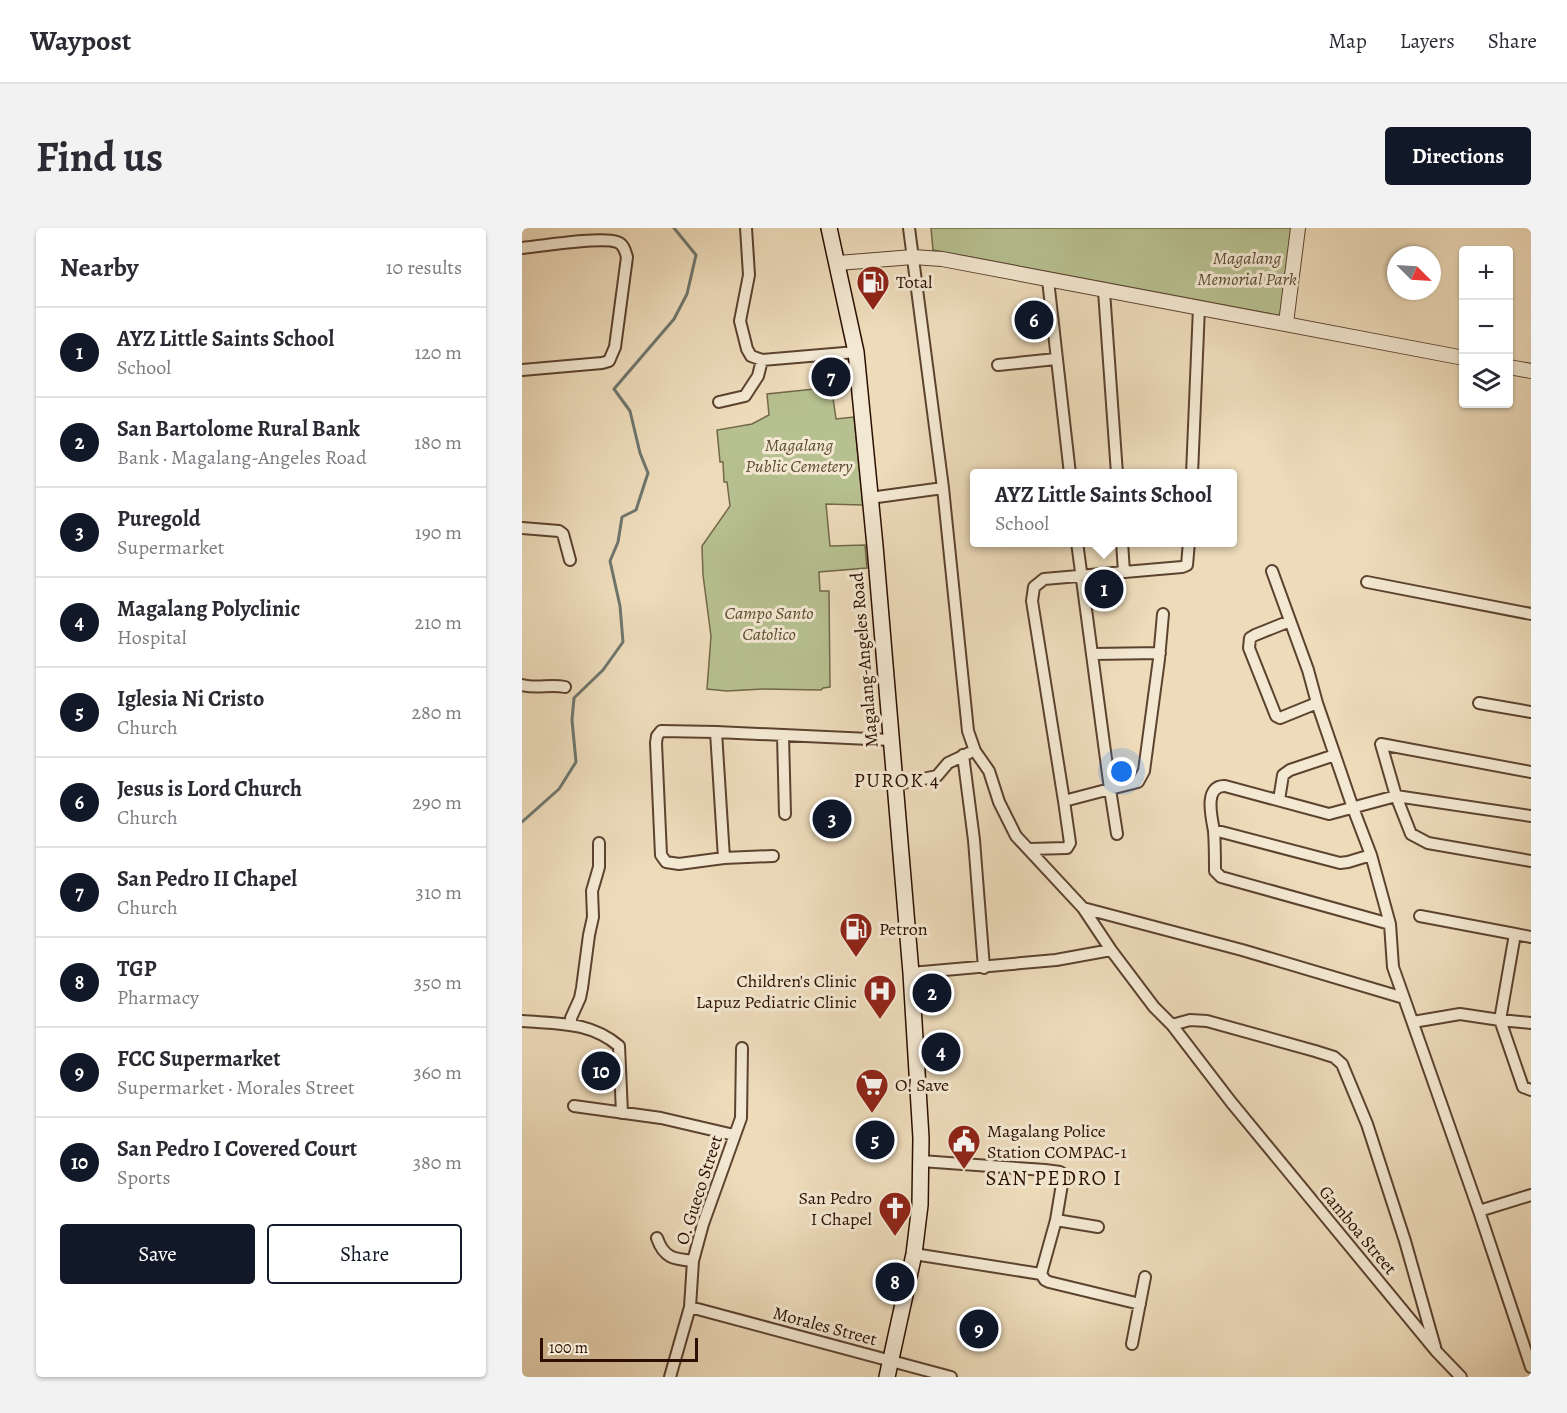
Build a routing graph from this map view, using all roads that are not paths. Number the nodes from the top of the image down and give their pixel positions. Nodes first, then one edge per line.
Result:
1 (746, 228) edge
2 (830, 228) edge
3 (909, 228) edge
4 (1298, 228) edge
5 (522, 248) edge
6 (913, 257) junction
7 (838, 263) junction
8 (1048, 280) junction
9 (1104, 291) junction
10 (1199, 307) junction
11 (1286, 323) junction
12 (856, 352) junction
13 (1459, 357) edge
14 (1056, 358) junction
15 (762, 360) junction
16 (998, 366) dead end
17 (1513, 368) edge
18 (522, 370) edge
19 (1531, 371) edge
20 (719, 402) dead end
21 (1069, 469) edge
22 (1117, 469) edge
23 (1192, 469) edge
24 (943, 488) junction
25 (870, 498) junction
26 (522, 528) edge
27 (1077, 547) edge
28 (1122, 547) edge
29 (1189, 547) edge
30 (570, 560) dead end
31 (1272, 571) dead end
32 (1124, 572) junction
33 (1081, 576) junction
34 (1367, 582) dead end
35 (1163, 614) dead end
36 (1531, 614) edge
37 (1290, 621) junction
38 (1160, 653) junction
39 (1093, 654) junction
40 (522, 685) edge
41 (565, 687) dead end
42 (1317, 703) junction
43 (1479, 703) dead end
44 (1531, 712) edge
45 (716, 732) junction
46 (783, 736) junction
47 (891, 740) junction
48 (975, 751) junction
49 (1335, 754) junction
50 (963, 755) junction
51 (1531, 772) edge
52 (894, 785) junction
53 (1110, 789) junction
54 (1396, 796) junction
55 (1279, 800) junction
56 (1064, 801) junction
57 (1353, 808) junction
58 (785, 814) dead end
59 (1531, 816) edge
60 (1214, 830) junction
61 (1117, 834) dead end
62 (599, 843) dead end
63 (1029, 849) junction
64 (1371, 855) junction
65 (773, 856) dead end
66 (724, 858) junction
67 (1531, 861) edge
68 (1083, 908) junction
69 (1420, 916) dead end
70 (1390, 924) junction
71 (1515, 934) junction
72 (1531, 937) edge
73 (1111, 950) junction
74 (984, 968) junction
75 (911, 973) junction
76 (1404, 998) junction
77 (1500, 1020) junction
78 (522, 1021) edge
79 (1413, 1022) junction
80 (1531, 1023) edge
81 (571, 1025) junction
82 (1172, 1025) junction
83 (742, 1048) dead end
84 (1531, 1090) edge
85 (574, 1106) dead end
86 (622, 1113) junction
87 (734, 1136) junction
88 (921, 1161) junction
89 (1531, 1195) edge
90 (1479, 1210) junction
91 (1056, 1220) junction
92 (1098, 1227) dead end
93 (657, 1238) dead end
94 (914, 1254) junction
95 (693, 1261) junction
96 (1041, 1274) junction
97 (1145, 1277) dead end
98 (1140, 1304) junction
99 (690, 1307) junction
100 (1132, 1344) dead end
101 (1437, 1352) junction
102 (892, 1360) junction
103 (1531, 1367) edge
104 (670, 1377) edge
105 (887, 1377) edge
106 (951, 1377) edge
107 (1461, 1377) edge

1 - 15 street
2 - 7 main road, Magalang-Angeles Road
3 - 6 street, Gamboa Street
4 - 11 street
5 - 18 street
6 - 7 street
6 - 8 street
6 - 24 street, Gamboa Street
7 - 12 main road, Magalang-Angeles Road
8 - 9 street
8 - 14 street
9 - 10 street
9 - 22 street
10 - 11 street
10 - 23 street
11 - 13 street
12 - 15 street
12 - 25 main road, Magalang-Angeles Road
14 - 16 street
14 - 21 street
15 - 20 street
17 - 19 street
24 - 25 street
24 - 48 street, Gamboa Street
25 - 47 main road, Magalang-Angeles Road
26 - 30 street
27 - 33 street
28 - 32 street
29 - 32 street
31 - 37 street
32 - 33 street
33 - 39 street
33 - 56 street
34 - 36 street
35 - 38 street
37 - 42 street
37 - 42 street
38 - 39 street
38 - 53 street
39 - 53 street
40 - 41 street
42 - 49 street
43 - 44 street
45 - 46 street
45 - 66 street
45 - 66 street
46 - 47 street
46 - 58 street
47 - 52 main road, Magalang-Angeles Road
48 - 50 street
48 - 63 street, Gamboa Street
49 - 55 street
49 - 57 street
50 - 52 street
50 - 74 street
51 - 54 street
52 - 75 main road, Magalang-Angeles Road
53 - 56 street
53 - 61 street
54 - 57 street
54 - 59 street
54 - 67 street
55 - 57 street
55 - 60 street
56 - 63 street
57 - 64 street
60 - 64 street
60 - 70 street
62 - 81 street
63 - 68 street, Gamboa Street
64 - 70 street
65 - 66 street
68 - 73 street, Gamboa Street
68 - 76 street
69 - 71 street
70 - 76 street
71 - 72 street
71 - 77 street
73 - 74 street
73 - 82 street, Gamboa Street
74 - 75 street
75 - 88 main road, Magalang-Angeles Road
76 - 79 street
77 - 79 street
77 - 80 street
77 - 84 street
78 - 81 street
79 - 90 street
81 - 86 street
82 - 101 street, Gamboa Street
82 - 101 street
83 - 87 street, O. Gueco Street
85 - 86 street
86 - 87 street
87 - 95 street, O. Gueco Street
88 - 91 street
88 - 94 main road, Magalang-Angeles Road
89 - 90 street
90 - 103 street
91 - 92 street
91 - 96 street
93 - 95 street
94 - 96 street
94 - 102 main road, Magalang-Angeles Road
95 - 99 street, O. Gueco Street
96 - 98 street
97 - 98 street
98 - 100 street
99 - 102 street, Morales Street
99 - 104 street, O. Gueco Street
101 - 107 street, Gamboa Street
102 - 105 main road, Magalang-Angeles Road
102 - 106 street, Morales Street

